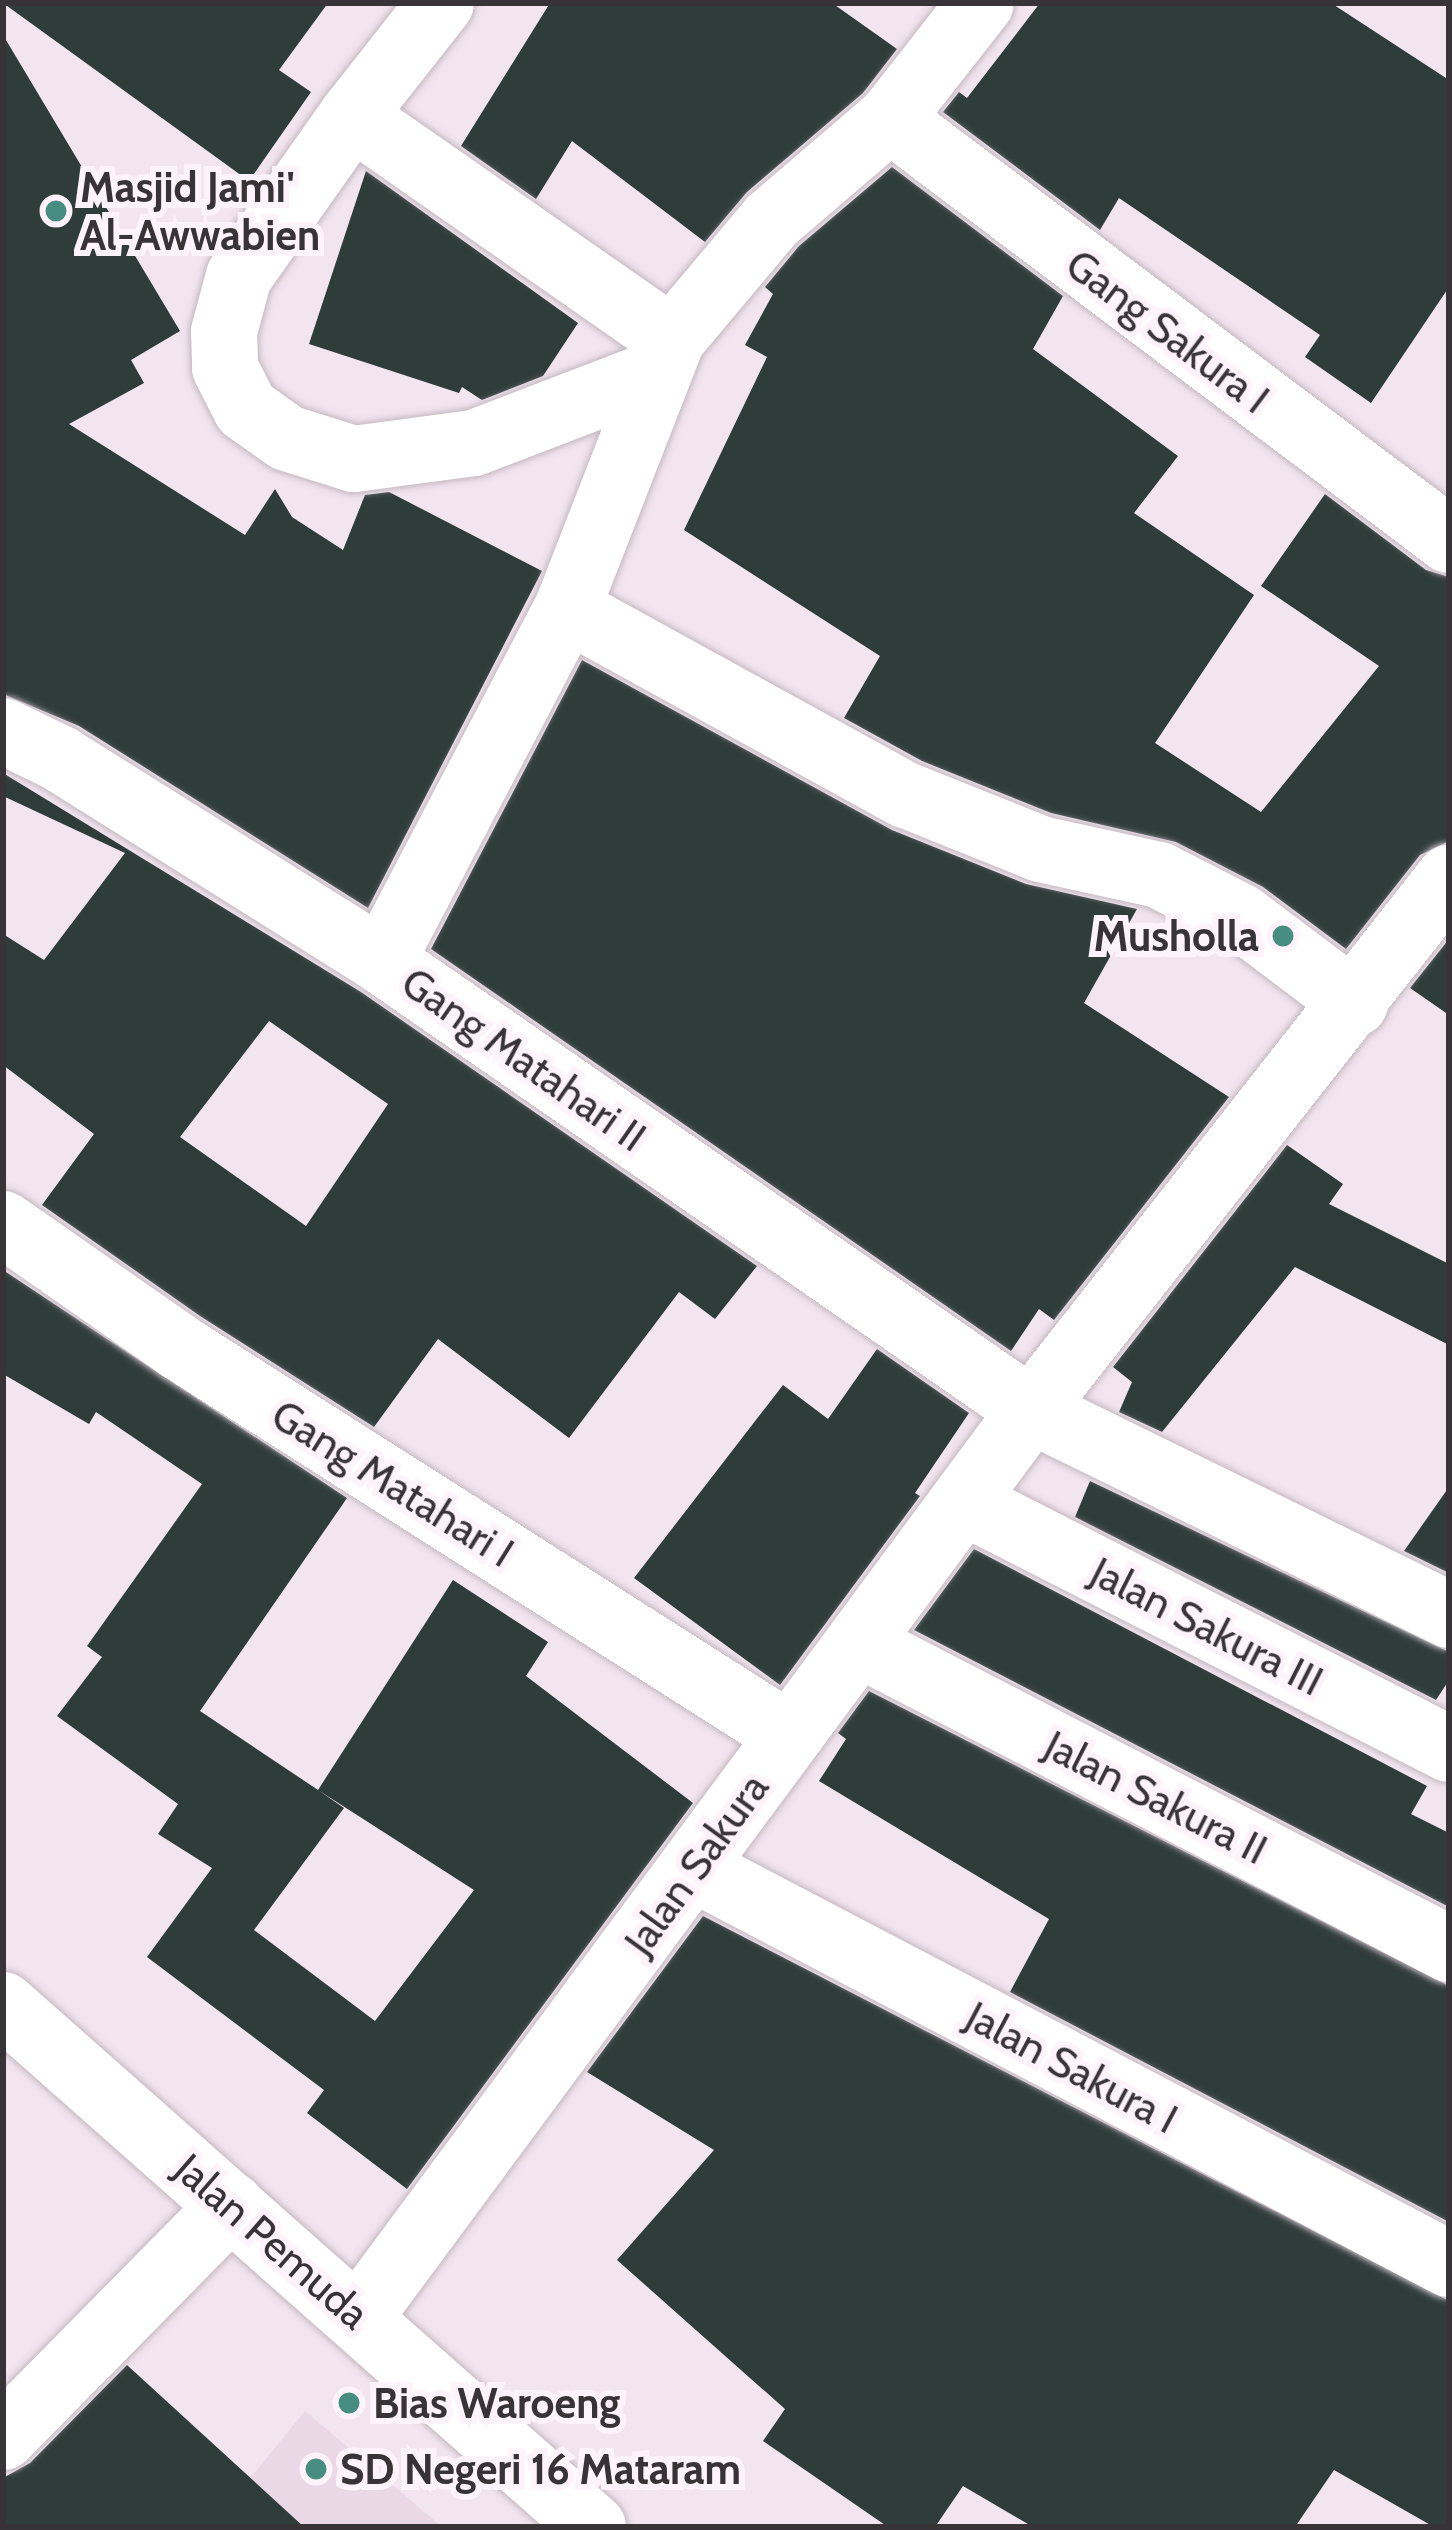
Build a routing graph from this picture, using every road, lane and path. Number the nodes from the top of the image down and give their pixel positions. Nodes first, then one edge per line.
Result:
1 (441, 3) edge
2 (981, 3) edge
3 (352, 116) junction
4 (890, 119) junction
5 (663, 357) junction
6 (1449, 540) edge
7 (567, 609) junction
8 (3, 731) edge
9 (1449, 878) edge
10 (382, 961) junction
11 (1355, 1004) junction
12 (3, 1224) edge
13 (1031, 1410) junction
14 (964, 1502) junction
15 (1449, 1615) edge
16 (863, 1646) junction
17 (789, 1735) junction
18 (1449, 1749) edge
19 (695, 1869) junction
20 (1449, 1949) edge
21 (3, 2005) edge
22 (231, 2206) junction
23 (1449, 2264) edge
24 (359, 2317) junction
25 (3, 2437) edge
26 (592, 2527) edge

1 - 3 street
2 - 4 street
3 - 5 street
3 - 5 street
4 - 5 street
4 - 6 street, Gang Sakura I
5 - 7 street
7 - 10 street
7 - 11 street
8 - 10 street, Gang Matahari II
9 - 11 street
10 - 13 street, Gang Matahari II
11 - 13 street
12 - 17 street, Gang Matahari I
13 - 14 street, Jalan Sakura
13 - 15 street, Gang Matahari II
14 - 16 street, Jalan Sakura
14 - 18 street, Jalan Sakura III
16 - 17 street, Jalan Sakura
16 - 20 street, Jalan Sakura II
17 - 19 street, Jalan Sakura
19 - 23 street, Jalan Sakura I
19 - 24 street, Jalan Sakura
21 - 22 street, Jalan Pemuda
22 - 24 street, Jalan Pemuda
22 - 25 street
24 - 26 street, Jalan Pemuda

